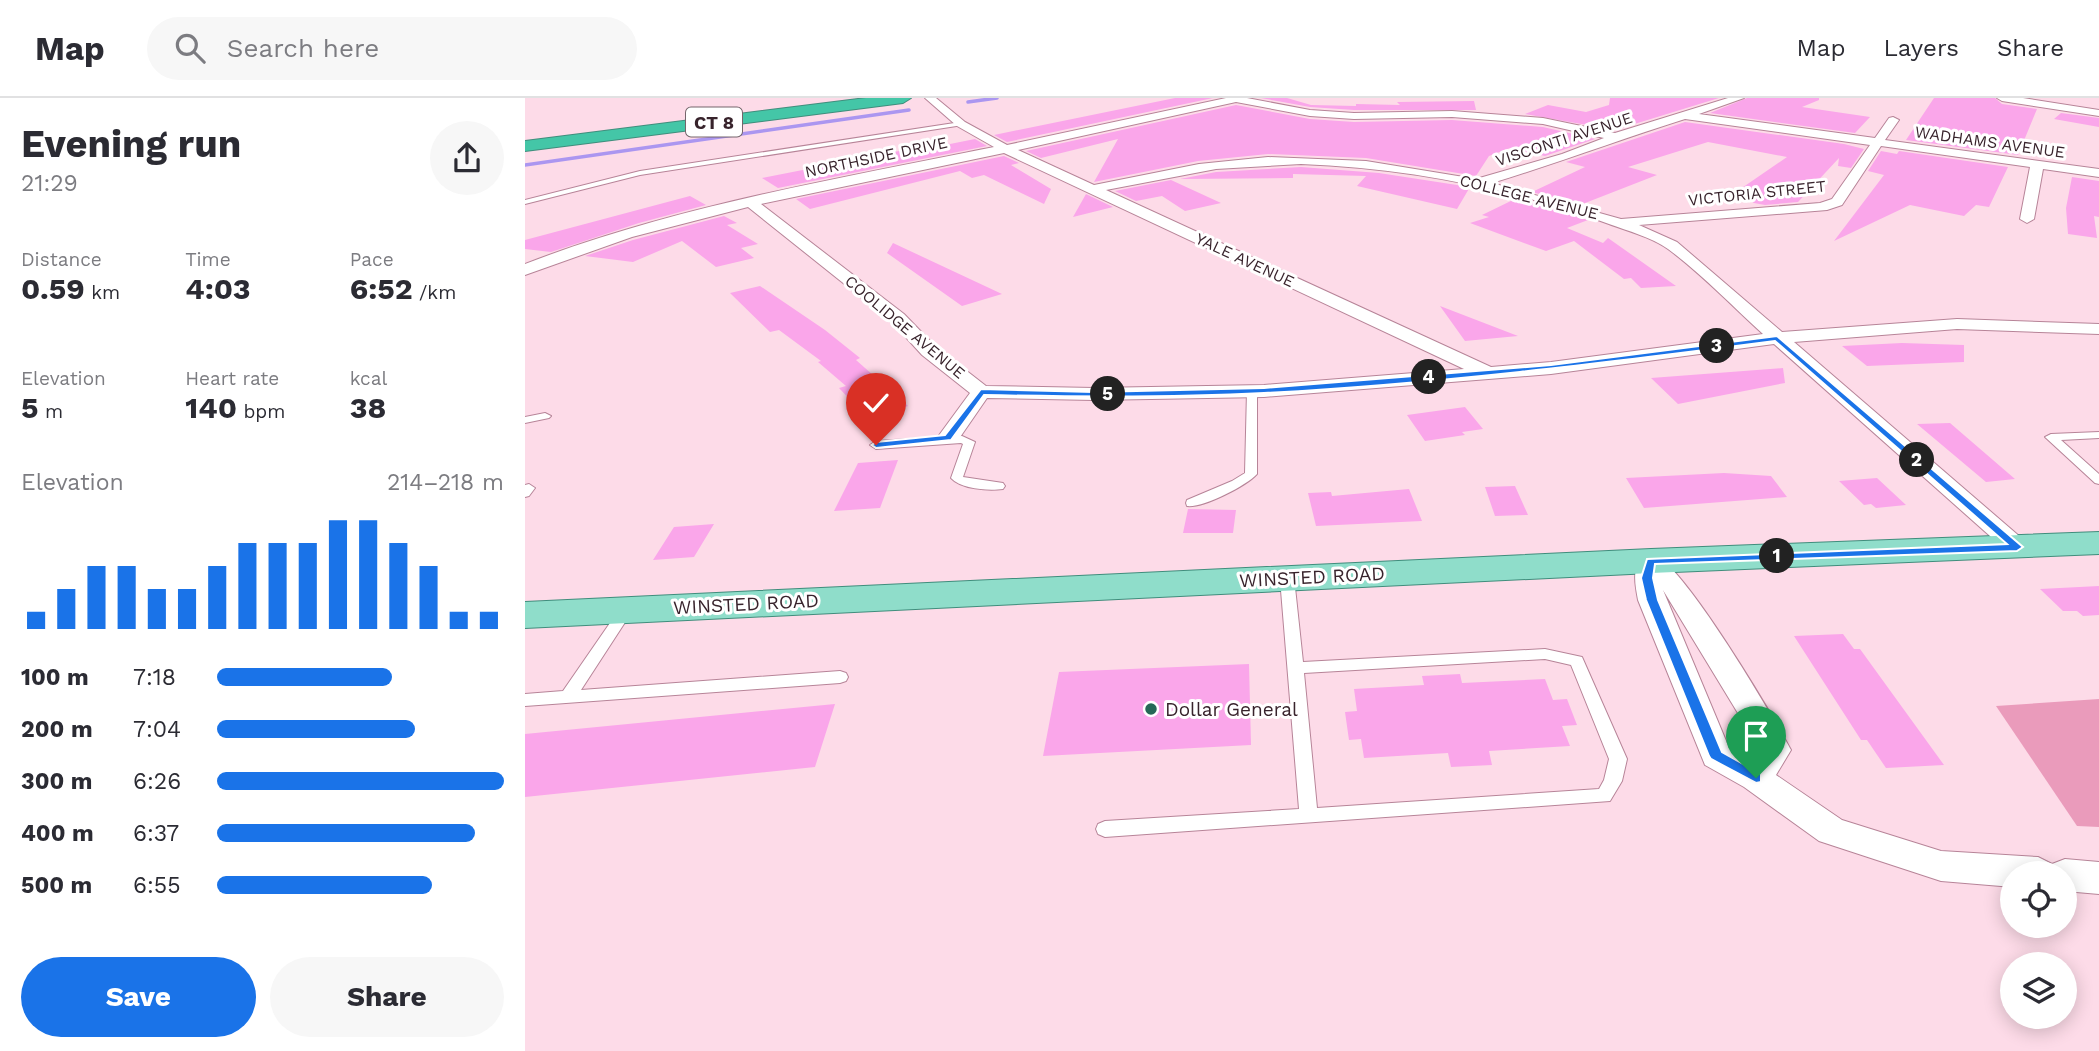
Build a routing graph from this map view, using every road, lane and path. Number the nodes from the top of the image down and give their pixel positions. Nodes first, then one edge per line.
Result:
1 (778, 98) edge
2 (902, 98) edge
3 (930, 98) edge
4 (1739, 98) edge
5 (2001, 98) edge
6 (1238, 99) edge
7 (2099, 113) edge
8 (1688, 116) junction
9 (618, 117) dead end
10 (1893, 120) dead end
11 (961, 124) junction
12 (1616, 137) junction
13 (1876, 142) junction
14 (525, 146) edge
15 (1003, 148) junction
16 (2037, 164) junction
17 (2099, 173) edge
18 (1478, 183) junction
19 (1093, 189) junction
20 (525, 202) edge
21 (750, 202) junction
22 (2027, 219) dead end
23 (1623, 222) junction
24 (525, 270) edge
25 (2099, 329) edge
26 (1777, 338) junction
27 (1487, 372) junction
28 (1252, 391) junction
29 (981, 392) junction
30 (545, 416) dead end
31 (525, 421) edge
32 (2099, 435) edge
33 (948, 438) junction
34 (876, 445) dead end
35 (2099, 480) edge
36 (999, 486) dead end
37 (1192, 503) dead end
38 (2099, 543) edge
39 (2017, 547) junction
40 (1651, 561) junction
41 (1287, 578) junction
42 (627, 610) junction
43 (525, 615) edge
44 (1295, 668) junction
45 (840, 677) dead end
46 (568, 697) junction
47 (525, 700) edge
48 (1756, 778) junction
49 (1310, 816) junction
50 (1105, 829) dead end
51 (2000, 870) edge
52 (2077, 876) edge
53 (2099, 878) edge

1 - 9 highway, CT 8
2 - 14 highway, CT 8
3 - 11 street, YALE AVENUE
4 - 8 street, VISCONTI AVENUE
5 - 7 street
6 - 12 street
6 - 15 street, NORTHSIDE DRIVE
8 - 12 street, VISCONTI AVENUE
8 - 13 street, WADHAMS AVENUE
10 - 13 street, VICTORIA STREET
11 - 15 street, YALE AVENUE
11 - 20 lane
12 - 18 street, VISCONTI AVENUE
13 - 16 street, WADHAMS AVENUE
13 - 23 street, VICTORIA STREET
15 - 19 street, YALE AVENUE
15 - 21 street, NORTHSIDE DRIVE
16 - 17 street, WADHAMS AVENUE
16 - 22 street
18 - 19 street, COLLEGE AVENUE
18 - 23 street, COLLEGE AVENUE
19 - 27 street, YALE AVENUE
21 - 24 street, NORTHSIDE DRIVE
21 - 29 street, COOLIDGE AVENUE
23 - 26 street, COLLEGE AVENUE
25 - 26 street
26 - 27 street
26 - 39 street, COLLEGE AVENUE
27 - 28 street
28 - 29 street
28 - 37 lane
29 - 33 street, COOLIDGE AVENUE
30 - 31 lane
32 - 35 lane
33 - 34 lane
33 - 36 lane
38 - 39 main road, WINSTED ROAD
39 - 40 main road, WINSTED ROAD
40 - 41 main road, WINSTED ROAD
40 - 48 street
40 - 48 street
41 - 42 main road, WINSTED ROAD
41 - 44 lane
42 - 43 main road, WINSTED ROAD
42 - 46 lane
44 - 49 lane
44 - 49 lane
45 - 46 lane
46 - 47 lane
48 - 51 street
49 - 50 lane
52 - 53 street

